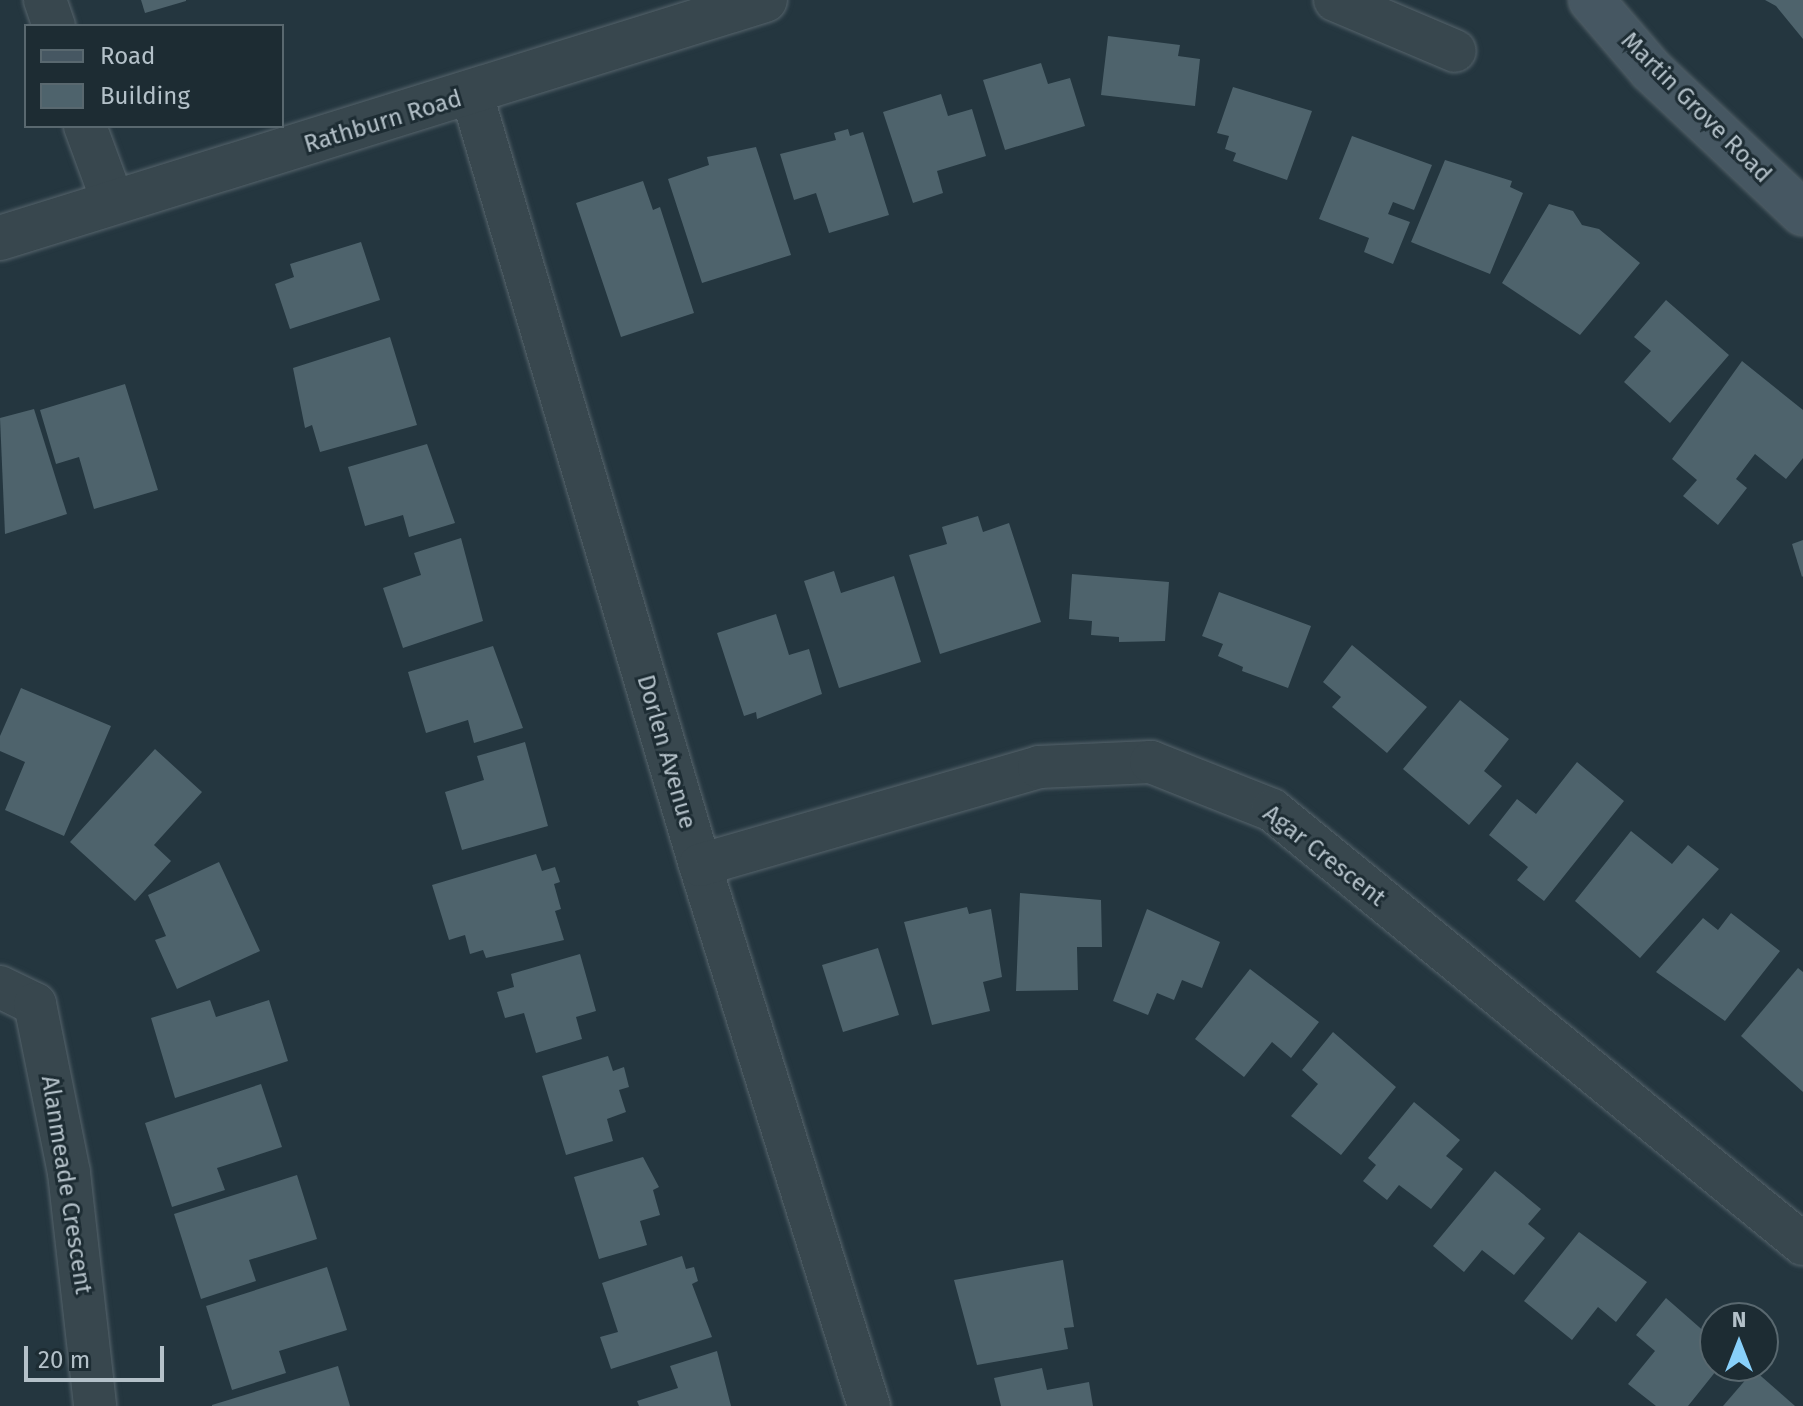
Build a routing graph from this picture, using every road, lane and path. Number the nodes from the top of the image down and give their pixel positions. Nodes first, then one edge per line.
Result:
1 (45, 0) edge
2 (765, 0) edge
3 (1335, 0) edge
4 (1591, 0) edge
5 (53, 24) edge
6 (1455, 51) dead end
7 (472, 95) junction
8 (86, 128) edge
9 (113, 202) junction
10 (1803, 213) edge
11 (0, 238) edge
12 (700, 865) junction
13 (0, 987) edge
14 (1803, 1244) edge
15 (95, 1406) edge
16 (869, 1406) edge

1 - 5 street
2 - 7 street, Rathburn Road
3 - 6 street
4 - 10 main road, Martin Grove Road
7 - 9 street, Rathburn Road
7 - 12 street, Dorlen Avenue
8 - 9 street
9 - 11 street, Rathburn Road
12 - 14 street, Agar Crescent
12 - 16 street, Dorlen Avenue
13 - 15 street, Alanmeade Crescent

